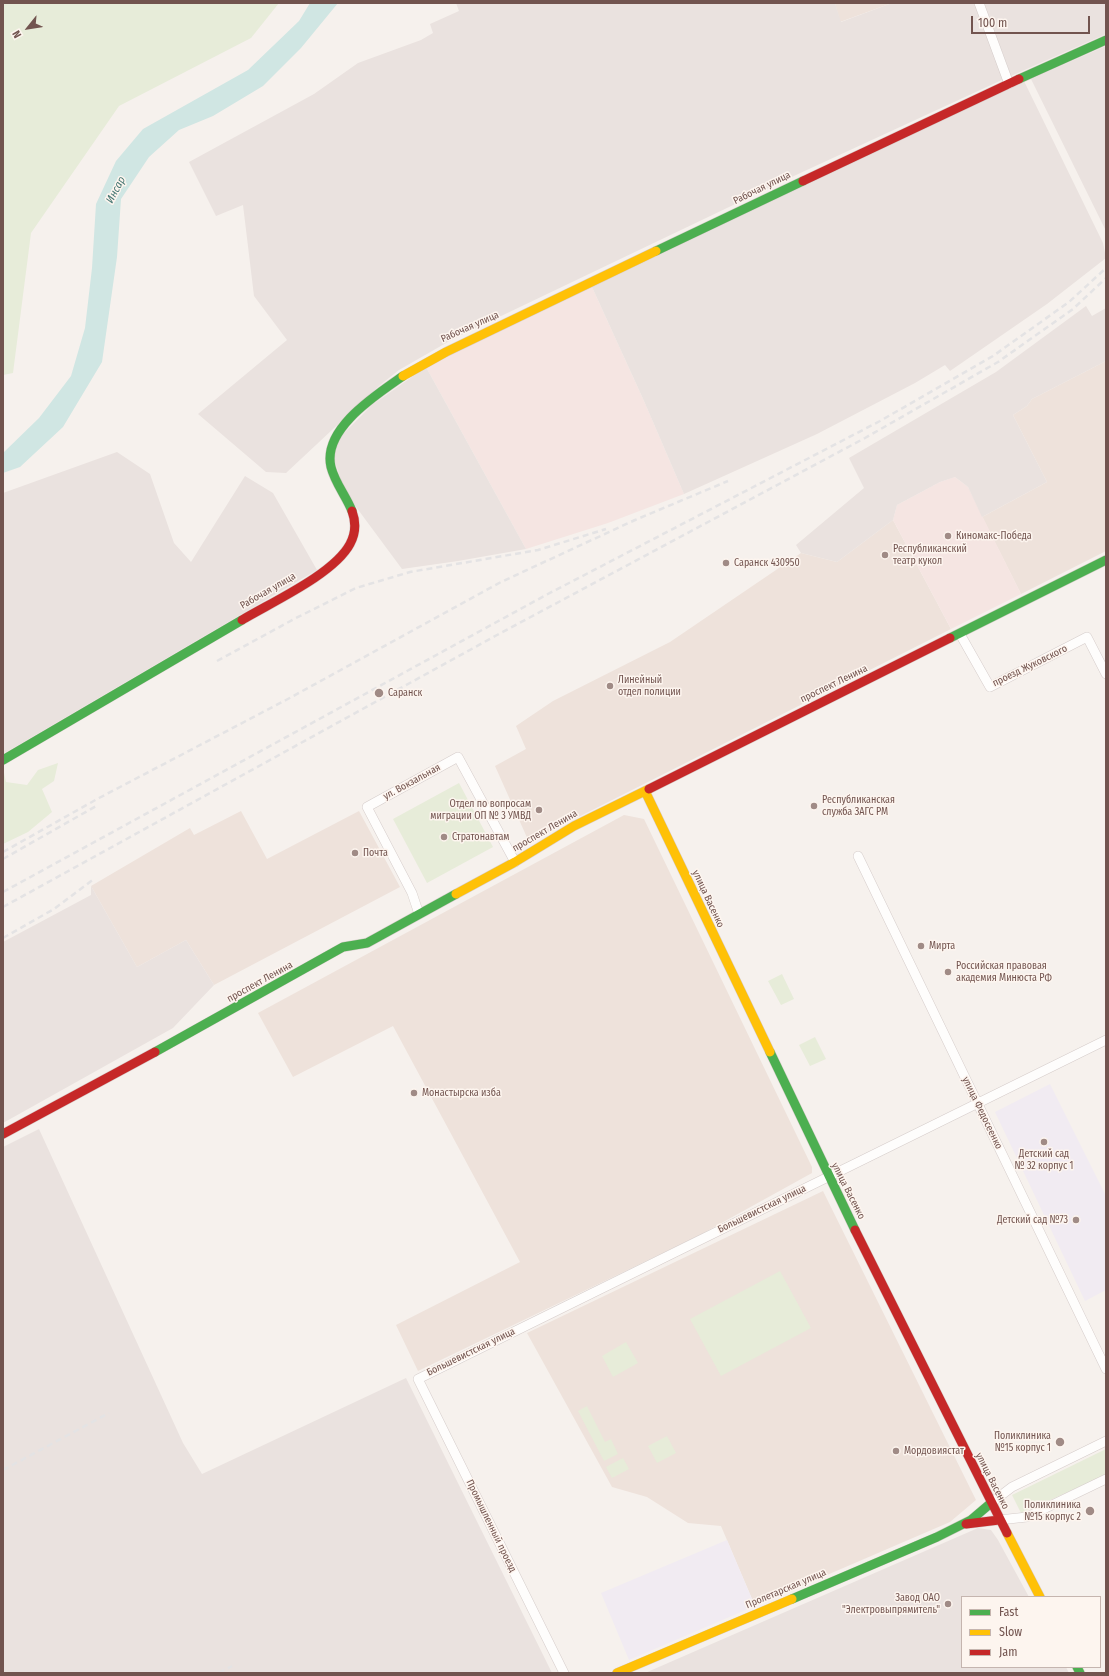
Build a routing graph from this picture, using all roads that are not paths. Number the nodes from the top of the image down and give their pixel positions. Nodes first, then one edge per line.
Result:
1 (979, 3) edge
2 (1106, 40) edge
3 (1009, 84) junction
4 (1106, 560) edge
5 (960, 634) junction
6 (1106, 674) edge
7 (3, 760) edge
8 (645, 791) junction
9 (858, 856) dead end
10 (515, 862) junction
11 (419, 914) junction
12 (1105, 1043) edge
13 (977, 1103) junction
14 (3, 1134) edge
15 (828, 1177) junction
16 (1106, 1369) edge
17 (418, 1379) joint
18 (1106, 1441) edge
19 (1106, 1480) edge
20 (991, 1504) junction
21 (1000, 1520) junction
22 (963, 1525) junction
23 (1039, 1596) edge
24 (564, 1673) edge
25 (617, 1673) edge

1 - 3 street
2 - 3 main road, Рабочая улица
3 - 7 main road, Рабочая улица
4 - 5 main road, проспект Ленина
5 - 6 street, проезд Жуковского
5 - 8 main road, проспект Ленина
8 - 10 main road, проспект Ленина
8 - 15 main road, улица Васенко
9 - 13 street, улица Федосеенко
10 - 11 main road, проспект Ленина
10 - 11 street, ул. Вокзальная
11 - 14 main road, проспект Ленина
12 - 13 street, Большевистская улица
13 - 15 street, Большевистская улица
13 - 16 street, улица Федосеенко
15 - 17 street, Большевистская улица
15 - 20 main road, улица Васенко
17 - 24 street, Промышленный проезд
18 - 20 street, Пролетарская улица
19 - 21 street, Пролетарская улица
20 - 21 main road, улица Васенко
20 - 22 main road, Пролетарская улица
21 - 22 main road, Пролетарская улица
21 - 23 main road, улица Васенко
22 - 25 main road, Пролетарская улица

